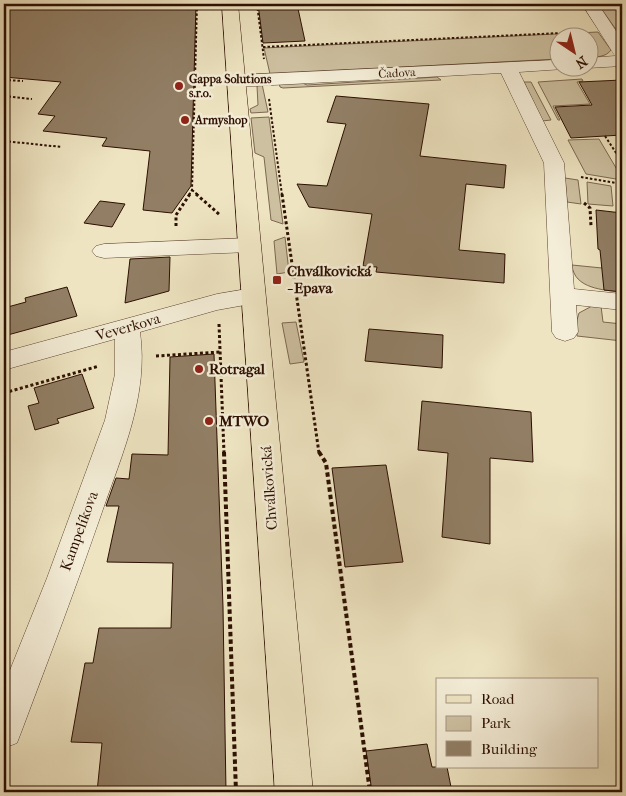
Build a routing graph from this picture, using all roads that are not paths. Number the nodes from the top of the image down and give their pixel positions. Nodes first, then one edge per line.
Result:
1 (230, 4) edge
2 (590, 4) edge
3 (622, 53) edge
4 (622, 62) edge
5 (598, 63) edge
6 (548, 66) edge
7 (508, 68) junction
8 (236, 81) junction
9 (249, 244) junction
10 (104, 251) dead end
11 (253, 296) junction
12 (564, 296) junction
13 (622, 302) edge
14 (126, 327) junction
15 (565, 332) dead end
16 (4, 361) edge
17 (4, 730) edge
18 (294, 792) edge

1 - 8 main road, Chválkovická
2 - 3 street
4 - 5 street
6 - 7 street, Čadova
7 - 8 street, Čadova
7 - 12 street
8 - 9 main road, Chválkovická
9 - 10 street
9 - 11 main road, Chválkovická
11 - 14 street, Veverkova
11 - 18 main road, Chválkovická
12 - 13 street
12 - 15 street
14 - 16 street, Veverkova
14 - 17 street, Kampelíkova

